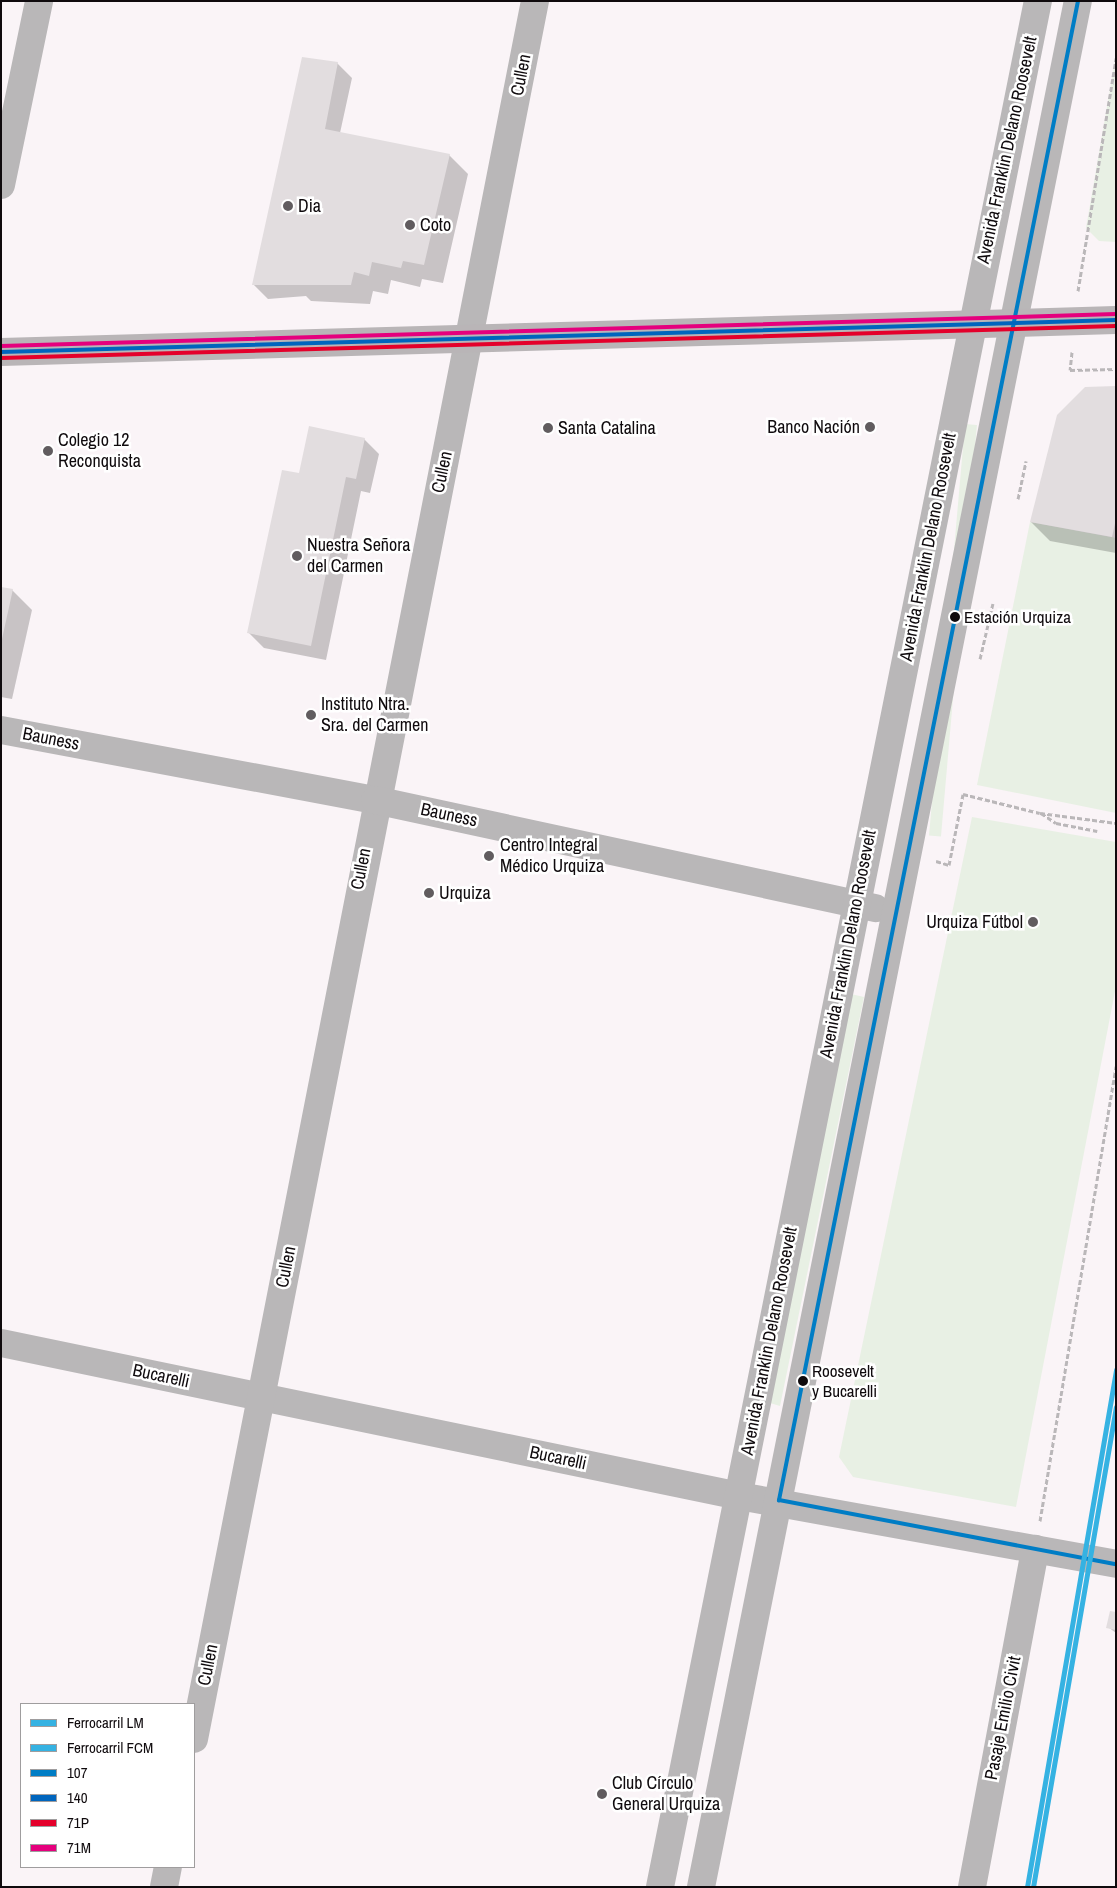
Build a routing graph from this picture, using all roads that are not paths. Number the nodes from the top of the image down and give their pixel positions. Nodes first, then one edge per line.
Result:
1 (39, 1) edge
2 (535, 1) edge
3 (1038, 1) edge
4 (1078, 1) edge
5 (8, 114) edge
6 (1, 185) edge
7 (1116, 320) edge
8 (1016, 322) junction
9 (971, 325) junction
10 (468, 341) junction
11 (1, 352) edge
12 (1, 730) edge
13 (375, 800) junction
14 (857, 904) junction
15 (894, 912) junction
16 (1, 1342) edge
17 (262, 1397) junction
18 (739, 1496) junction
19 (779, 1500) junction
20 (1035, 1548) junction
21 (1116, 1564) edge
22 (195, 1733) edge
23 (168, 1868) edge
24 (164, 1887) edge
25 (660, 1887) edge
26 (701, 1887) edge
27 (972, 1887) edge

1 - 5 street
2 - 10 street, Cullen
3 - 9 street, Avenida Franklin Delano Roosevelt
4 - 8 street
5 - 6 street
7 - 8 main road
8 - 9 main road
8 - 15 street
9 - 10 main road
9 - 14 street, Avenida Franklin Delano Roosevelt
10 - 11 main road
10 - 13 street, Cullen
12 - 13 street, Bauness
13 - 14 street, Bauness
13 - 17 street, Cullen
14 - 15 street, Bauness
14 - 18 street, Avenida Franklin Delano Roosevelt
15 - 19 street
16 - 17 street, Bucarelli
17 - 18 street, Bucarelli
17 - 22 street, Cullen
18 - 19 street, Bucarelli
18 - 25 street, Avenida Franklin Delano Roosevelt
19 - 20 street, Bucarelli
19 - 26 street
20 - 21 street, Bucarelli
20 - 27 street, Pasaje Emilio Civit
23 - 24 street

